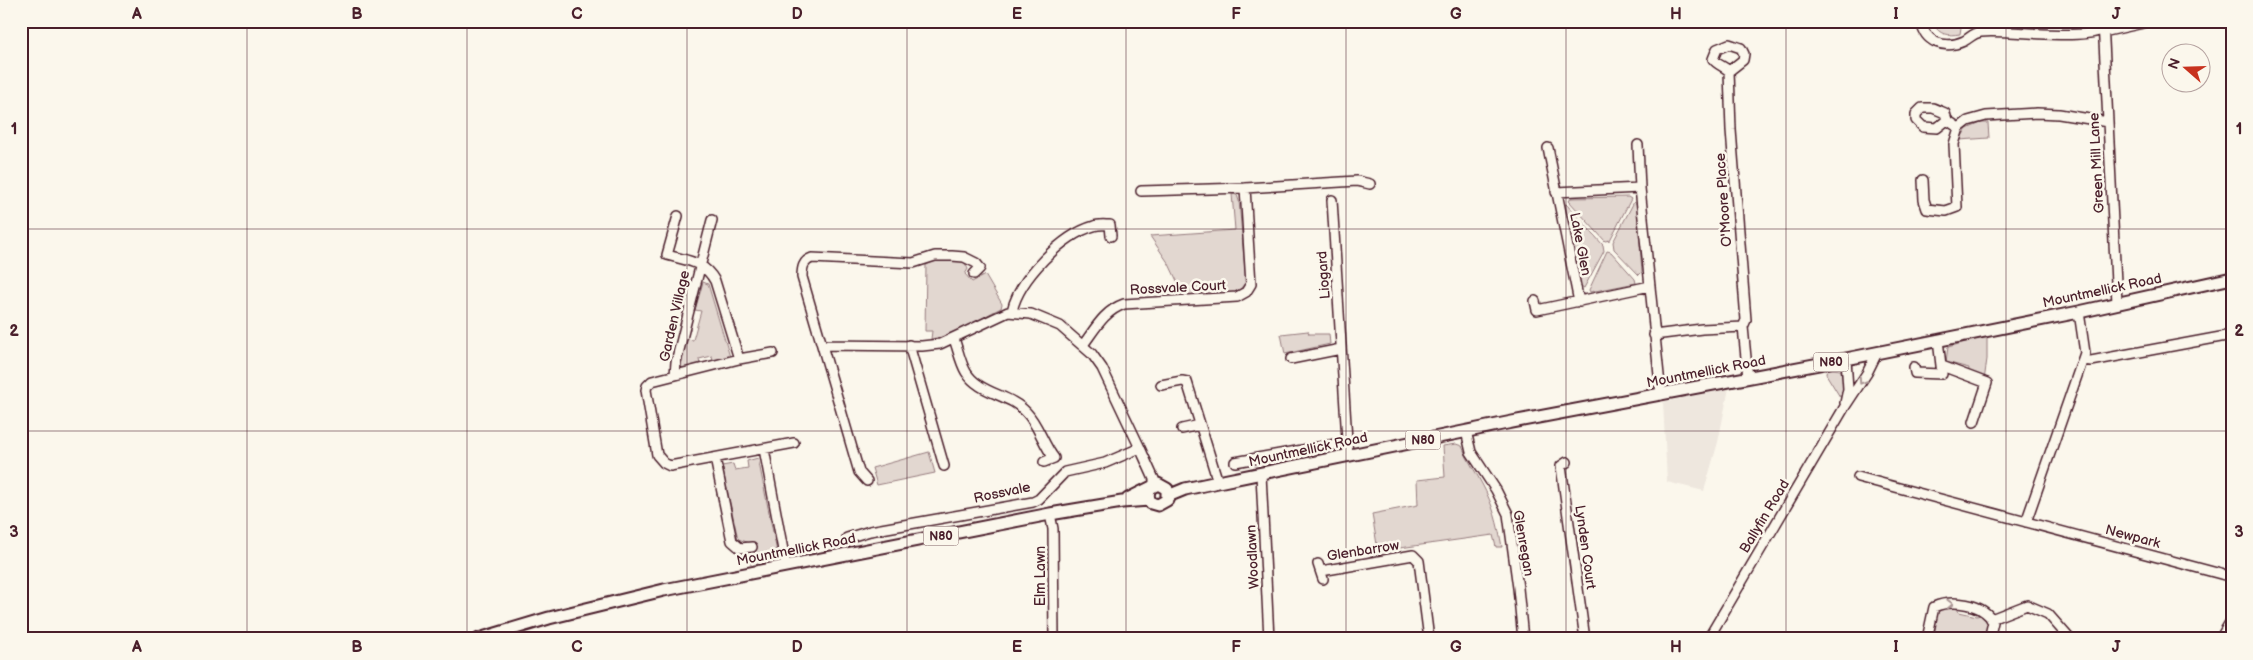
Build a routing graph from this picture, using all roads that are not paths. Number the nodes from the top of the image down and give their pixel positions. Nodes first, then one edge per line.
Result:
1 (1921, 21) edge
2 (2152, 21) edge
3 (2103, 27) edge
4 (1730, 71) dead end
5 (1947, 120) dead end
6 (2108, 122) junction
7 (1959, 128) junction
8 (1638, 146) dead end
9 (1548, 148) dead end
10 (1923, 180) dead end
11 (1370, 184) dead end
12 (1245, 188) junction
13 (1640, 188) junction
14 (1141, 191) dead end
15 (1556, 192) junction
16 (1332, 200) dead end
17 (678, 216) dead end
18 (712, 220) dead end
19 (1112, 236) dead end
20 (700, 264) junction
21 (974, 274) dead end
22 (2232, 278) edge
23 (1650, 286) junction
24 (1535, 301) dead end
25 (1579, 302) junction
26 (2117, 302) junction
27 (1012, 311) junction
28 (2079, 312) junction
29 (1743, 327) junction
30 (1654, 335) junction
31 (2232, 336) edge
32 (954, 339) junction
33 (1938, 340) junction
34 (823, 344) junction
35 (909, 345) junction
36 (1084, 345) junction
37 (1341, 349) junction
38 (773, 353) dead end
39 (1877, 353) junction
40 (739, 359) junction
41 (1290, 359) dead end
42 (1846, 359) junction
43 (2083, 360) junction
44 (1942, 366) junction
45 (1914, 367) dead end
46 (675, 375) junction
47 (1748, 378) junction
48 (1161, 385) dead end
49 (1661, 395) junction
50 (1844, 408) junction
51 (1974, 422) dead end
52 (1200, 424) junction
53 (1182, 429) dead end
54 (1466, 431) junction
55 (1346, 442) junction
56 (794, 443) dead end
57 (1140, 448) junction
58 (764, 449) junction
59 (1348, 456) junction
60 (715, 458) junction
61 (1044, 462) dead end
62 (1235, 462) dead end
63 (1567, 462) dead end
64 (944, 466) dead end
65 (1261, 474) junction
66 (1858, 477) dead end
67 (867, 481) dead end
68 (1218, 482) junction
69 (1157, 492) junction
70 (1050, 514) junction
71 (2026, 522) junction
72 (847, 538) dead end
73 (752, 546) dead end
74 (786, 566) junction
75 (1321, 571) dead end
76 (2232, 577) edge
77 (1991, 619) junction
78 (2232, 619) edge
79 (479, 639) edge
80 (1054, 639) edge
81 (1270, 639) edge
82 (1429, 639) edge
83 (1523, 639) edge
84 (1585, 639) edge
85 (1708, 639) edge
86 (1927, 639) edge
87 (1988, 639) edge
88 (2070, 639) edge
89 (2090, 639) edge
90 (2103, 639) edge
91 (2220, 639) edge

1 - 3 street
2 - 3 street
3 - 6 street, Green Mill Lane
4 - 29 street, O'Moore Place
5 - 7 street
6 - 7 street
6 - 26 street, Green Mill Lane
7 - 10 street
8 - 13 street
9 - 15 street, Lake Glen
11 - 12 street
12 - 14 street
12 - 36 street, Rossvale Court
13 - 15 street, Lake Glen
13 - 23 street
15 - 25 street, Lake Glen
16 - 37 street, Liogard
17 - 20 street
18 - 20 street, Garden Village
19 - 27 street
20 - 40 street, Garden Village
20 - 46 street, Garden Village
21 - 34 street
22 - 26 main road, Mountmellick Road / N80
23 - 25 street
23 - 30 street
24 - 25 street
26 - 28 main road, Mountmellick Road / N80
27 - 32 street
27 - 36 street
28 - 33 main road, Mountmellick Road / N80
28 - 43 street
29 - 30 street
29 - 47 street, O'Moore Place
30 - 49 street
31 - 43 street
32 - 35 street
32 - 61 street
33 - 39 main road, Mountmellick Road / N80
33 - 44 street
34 - 35 street
34 - 67 street
35 - 64 street
36 - 57 street
37 - 41 street
37 - 55 street, Liogard
38 - 40 street, Garden Village
39 - 42 main road, Mountmellick Road / N80
39 -> 50 street, Ballyfin Road
40 - 46 street, Garden Village
42 - 47 main road, Mountmellick Road / N80
42 - 50 street, Ballyfin Road
43 - 71 street
44 - 45 street
44 - 51 street
46 - 60 street, Garden Village
47 - 49 main road, Mountmellick Road / N80
48 - 52 street
49 - 54 main road, Mountmellick Road / N80
50 - 85 street, Ballyfin Road
52 - 53 street
52 - 68 street
54 - 59 main road, Mountmellick Road / N80
54 - 83 street, Glenregan
55 - 59 street, Liogard
55 - 62 street
56 - 58 street, Garden Village
57 - 69 street
57 - 72 street, Rossvale
58 - 60 street, Garden Village
58 - 74 street
59 - 65 main road, Mountmellick Road / N80
60 - 73 street
63 - 84 street, Lynden Court
65 - 68 main road, Mountmellick Road / N80
65 - 81 street, Woodlawn
66 - 71 street, Newpark
68 - 69 main road, Mountmellick Road / N80
69 - 70 main road, Mountmellick Road / N80
70 - 74 main road, Mountmellick Road / N80
70 - 80 street, Elm Lawn
71 - 76 street, Newpark
74 - 79 main road, Mountmellick Road / N80
75 - 82 street, Glenbarrow
86 -> 77 street
77 - 87 street
77 - 88 street
78 - 91 street
89 - 90 street

